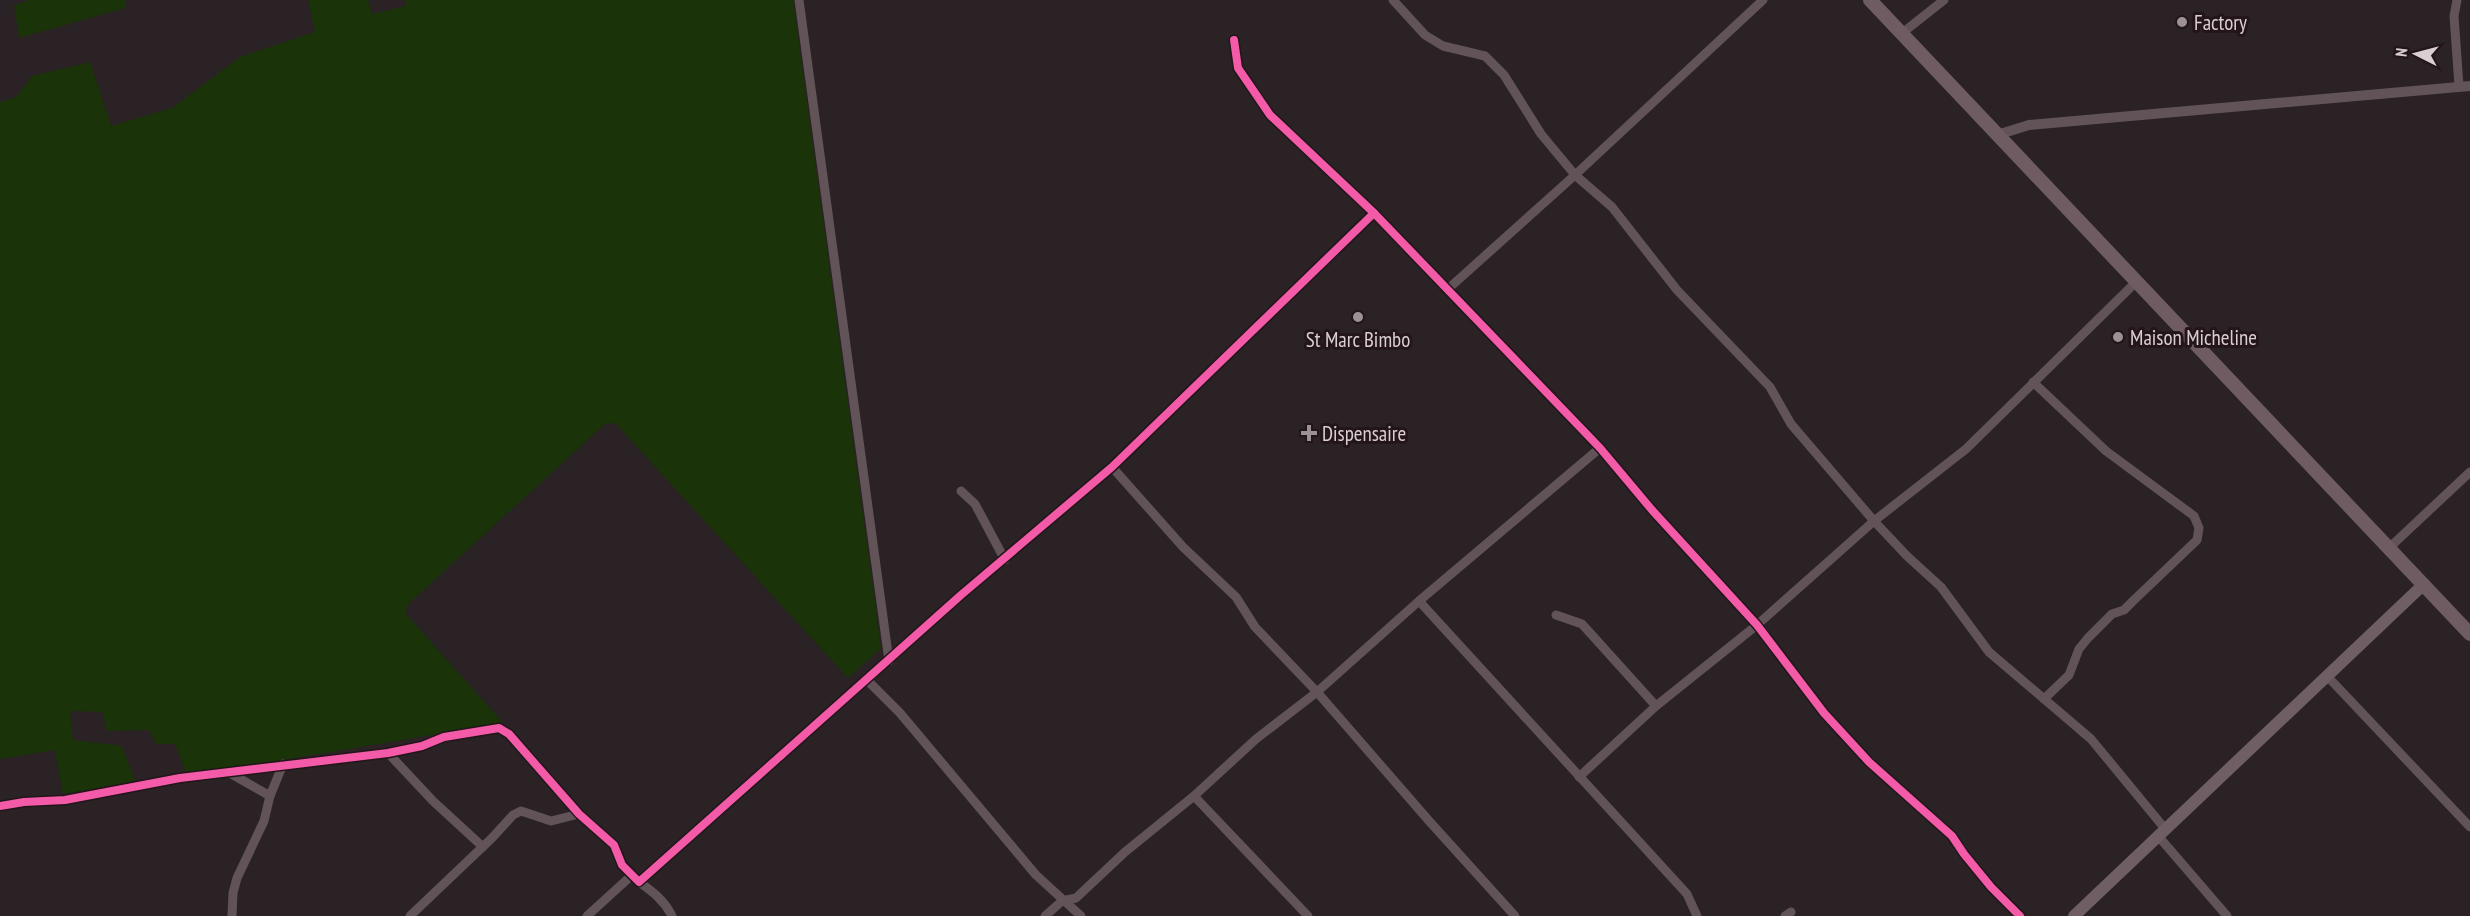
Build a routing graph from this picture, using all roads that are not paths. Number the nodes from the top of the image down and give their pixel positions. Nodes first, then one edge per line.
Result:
1 (799, 0) edge
2 (1393, 0) edge
3 (1763, 0) edge
4 (1870, 0) edge
5 (1944, 0) edge
6 (2457, 0) edge
7 (1901, 34) junction
8 (1234, 40) dead end
9 (2465, 86) edge
10 (1997, 135) junction
11 (1575, 175) junction
12 (1374, 213) junction
13 (2136, 282) junction
14 (1448, 289) junction
15 (2033, 382) junction
16 (1600, 448) junction
17 (1112, 466) junction
18 (2470, 472) edge
19 (961, 491) dead end
20 (1874, 521) junction
21 (2389, 548) junction
22 (1005, 560) junction
23 (2424, 584) junction
24 (1419, 601) junction
25 (1556, 615) dead end
26 (1757, 625) junction
27 (2470, 634) edge
28 (889, 661) junction
29 (2328, 677) junction
30 (866, 679) junction
31 (1317, 692) junction
32 (2043, 699) junction
33 (1656, 706) junction
34 (388, 753) junction
35 (283, 764) junction
36 (228, 772) junction
37 (1579, 777) junction
38 (270, 796) junction
39 (1194, 796) junction
40 (0, 806) edge
41 (579, 814) junction
42 (2470, 826) edge
43 (2162, 834) junction
44 (483, 847) junction
45 (635, 879) junction
46 (1062, 901) junction
47 (232, 916) edge
48 (410, 916) edge
49 (587, 916) edge
50 (672, 916) edge
51 (1045, 916) edge
52 (1081, 916) edge
53 (1308, 916) edge
54 (1515, 916) edge
55 (1697, 916) edge
56 (2020, 916) edge
57 (2074, 916) edge
58 (2227, 916) edge

1 - 28 street
2 - 11 street
3 - 11 street
4 - 7 main road
5 - 7 street
6 - 9 street
7 - 10 main road
8 - 12 street
9 - 10 street
10 - 13 main road
11 - 14 street
11 - 20 street
12 - 14 street
12 - 17 street
13 - 15 street
13 - 21 main road
14 - 16 street
15 - 20 street
15 - 32 street
16 - 24 street
16 - 26 street
17 - 22 street
17 - 31 street
18 - 21 street
19 - 22 street
20 - 26 street
20 - 32 street
21 - 23 main road
22 - 28 street
23 - 27 main road
23 - 29 main road
24 - 31 street
24 - 37 street
25 - 33 street
26 - 33 street
26 - 56 street
28 - 30 street
29 - 42 street
29 - 43 main road
30 - 45 street
30 - 46 street
31 - 39 street
31 - 54 street
32 - 43 street
33 - 37 street
34 - 35 street
34 - 41 street
34 - 44 street
35 - 36 street
35 - 38 street
36 - 38 street
36 - 40 street
37 - 55 street
38 - 47 street
39 - 46 street
39 - 53 street
41 - 44 street
41 - 45 street
43 - 57 main road
43 - 58 street
44 - 48 street
45 - 49 street
45 - 50 street
46 - 51 street
46 - 52 street

